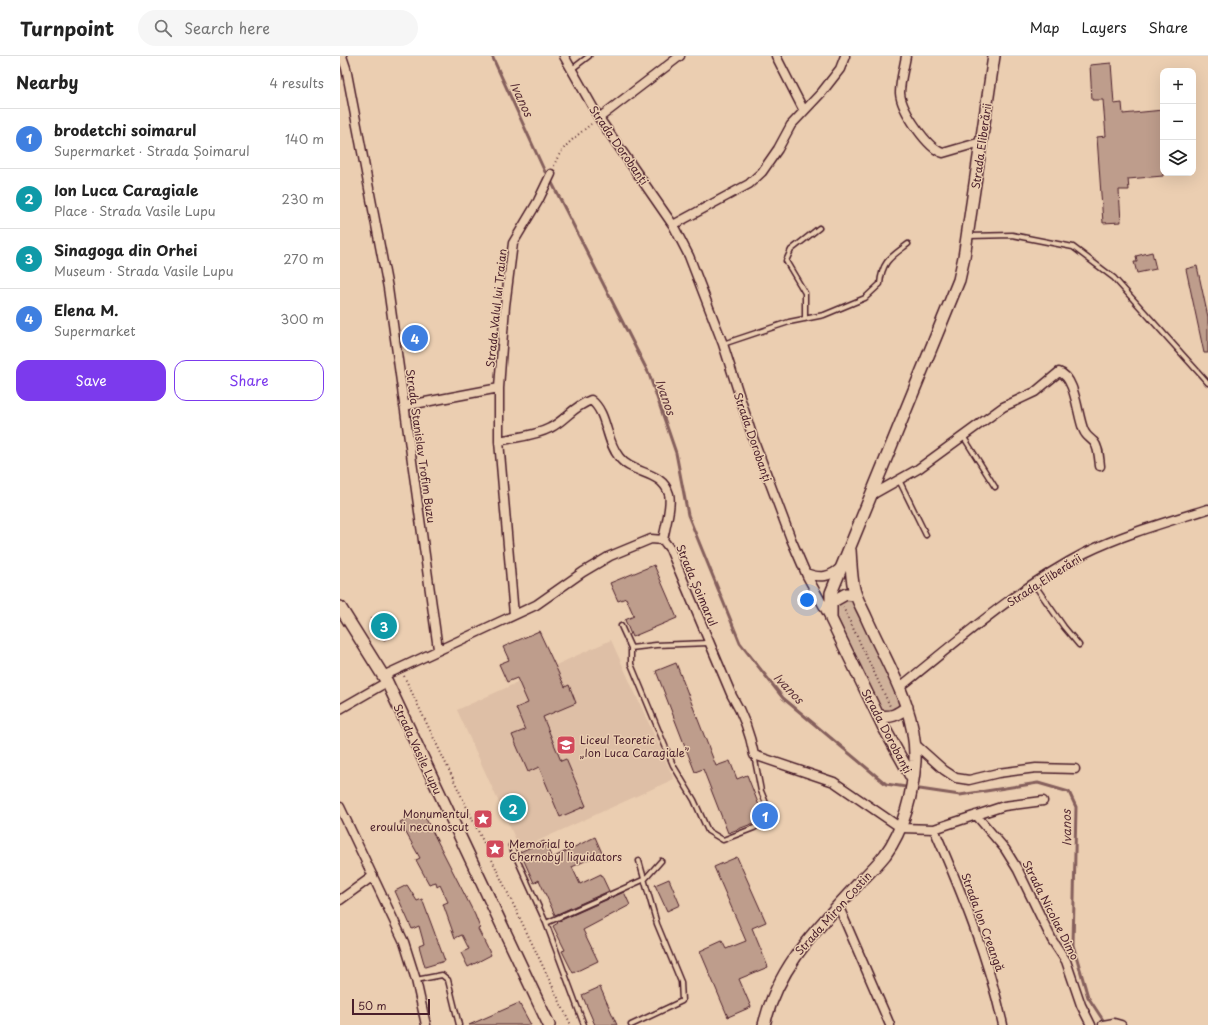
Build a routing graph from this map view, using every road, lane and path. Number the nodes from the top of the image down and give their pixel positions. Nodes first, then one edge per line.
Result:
1 (564, 56) edge
2 (589, 56) edge
3 (680, 56) edge
4 (776, 56) edge
5 (845, 56) edge
6 (906, 56) edge
7 (994, 56) edge
8 (344, 57) edge
9 (571, 70) junction
10 (804, 111) junction
11 (599, 118) junction
12 (981, 142) junction
13 (551, 174) joint
14 (673, 225) junction
15 (819, 228) dead end
16 (967, 236) junction
17 (908, 244) dead end
18 (805, 319) junction
19 (723, 344) junction
20 (1208, 383) edge
21 (499, 388) junction
22 (404, 406) junction
23 (963, 436) junction
24 (499, 440) junction
25 (1100, 466) dead end
26 (899, 480) junction
27 (995, 487) dead end
28 (870, 497) junction
29 (1208, 509) edge
30 (926, 535) dead end
31 (663, 540) junction
32 (850, 547) junction
33 (841, 566) junction
34 (806, 574) junction
35 (1034, 584) junction
36 (856, 595) junction
37 (836, 603) junction
38 (340, 607) edge
39 (514, 615) junction
40 (831, 619) junction
41 (621, 626) dead end
42 (709, 643) junction
43 (1079, 645) dead end
44 (631, 648) junction
45 (438, 649) junction
46 (400, 668) junction
47 (385, 679) junction
48 (900, 687) junction
49 (907, 708) junction
50 (340, 709) edge
51 (879, 716) junction
52 (894, 716) junction
53 (915, 744) junction
54 (754, 755) junction
55 (1075, 769) dead end
56 (912, 778) junction
57 (1043, 801) dead end
58 (340, 807) edge
59 (976, 815) junction
60 (901, 828) junction
61 (934, 829) junction
62 (511, 846) dead end
63 (639, 861) dead end
64 (662, 861) dead end
65 (373, 876) junction
66 (645, 879) junction
67 (340, 900) edge
68 (838, 905) junction
69 (546, 923) junction
70 (416, 980) junction
71 (1105, 1024) edge
72 (426, 1025) edge
73 (459, 1025) edge
74 (549, 1025) edge
75 (571, 1025) edge
76 (584, 1025) edge
77 (631, 1025) edge
78 (764, 1025) edge
79 (890, 1025) edge
80 (1003, 1025) edge
81 (1091, 1025) edge
82 (1121, 1025) edge

1 - 9 street, Strada Dorobanți
2 - 9 lane
3 - 11 street
4 - 10 street
5 - 10 street
6 - 12 street
7 - 12 street, Strada Eliberării
8 - 22 street, Strada Stanislav Trofim Buzu
9 - 11 street, Strada Dorobanți
10 - 14 street
11 - 13 path
11 - 14 street, Strada Dorobanți
12 - 16 street, Strada Eliberării
13 - 21 street, Strada Valul lui Traian
14 - 19 street, Strada Dorobanți
15 - 18 lane
16 - 20 lane
16 - 28 street, Strada Eliberării
17 - 18 lane
18 - 19 lane
19 - 34 street, Strada Dorobanți
21 - 22 street
21 - 24 street, Strada Valul lui Traian
22 - 45 street, Strada Stanislav Trofim Buzu
23 - 25 street
23 - 26 street
23 - 27 lane
24 - 31 street
24 - 39 street, Strada Valul lui Traian
26 - 28 street
26 - 30 lane
28 - 32 street, Strada Eliberării
29 - 35 street, Strada Eliberării
31 - 39 street, Strada Șoimarul
31 - 42 street, Strada Șoimarul
32 - 33 street, Strada Eliberării
32 - 36 street, Strada Eliberării
33 - 34 street
33 - 37 street, Strada Eliberării
34 - 40 street, Strada Dorobanți
35 - 43 lane
35 - 48 street, Strada Eliberării
36 - 37 street
36 - 48 street, Strada Eliberării
37 - 40 street, Strada Eliberării
37 - 52 path
38 - 47 street, Strada Vasile Lupu
39 - 45 street, Strada Șoimarul
40 - 51 street, Strada Dorobanți
41 - 44 lane
42 - 44 lane
42 - 54 street, Strada Șoimarul
44 - 54 lane
45 - 46 street, Strada Șoimarul
46 - 47 street, Strada Șoimarul
46 - 75 path
47 - 50 street, Strada Șoimarul
47 - 74 street, Strada Vasile Lupu
48 - 49 street, Strada Eliberării
49 - 52 street
49 - 53 street, Strada Eliberării
51 - 52 street
51 - 56 street, Strada Dorobanți
53 - 55 street
53 - 56 street, Strada Eliberării
54 - 60 street
56 - 60 street, Strada Dorobanți
57 - 59 street
58 - 65 street
59 - 61 street
59 - 81 street, Strada Nicolae Dimo
60 - 61 street
60 - 68 street, Strada Miron Costin
61 - 80 street, Strada Ion Creangă
62 - 69 lane
63 - 66 lane
64 - 66 lane
65 - 67 street
65 - 70 street
66 - 69 lane
66 - 77 lane
68 - 78 street, Strada Miron Costin
68 - 79 street
69 - 76 lane
70 - 72 street
70 - 73 lane
71 - 82 street

